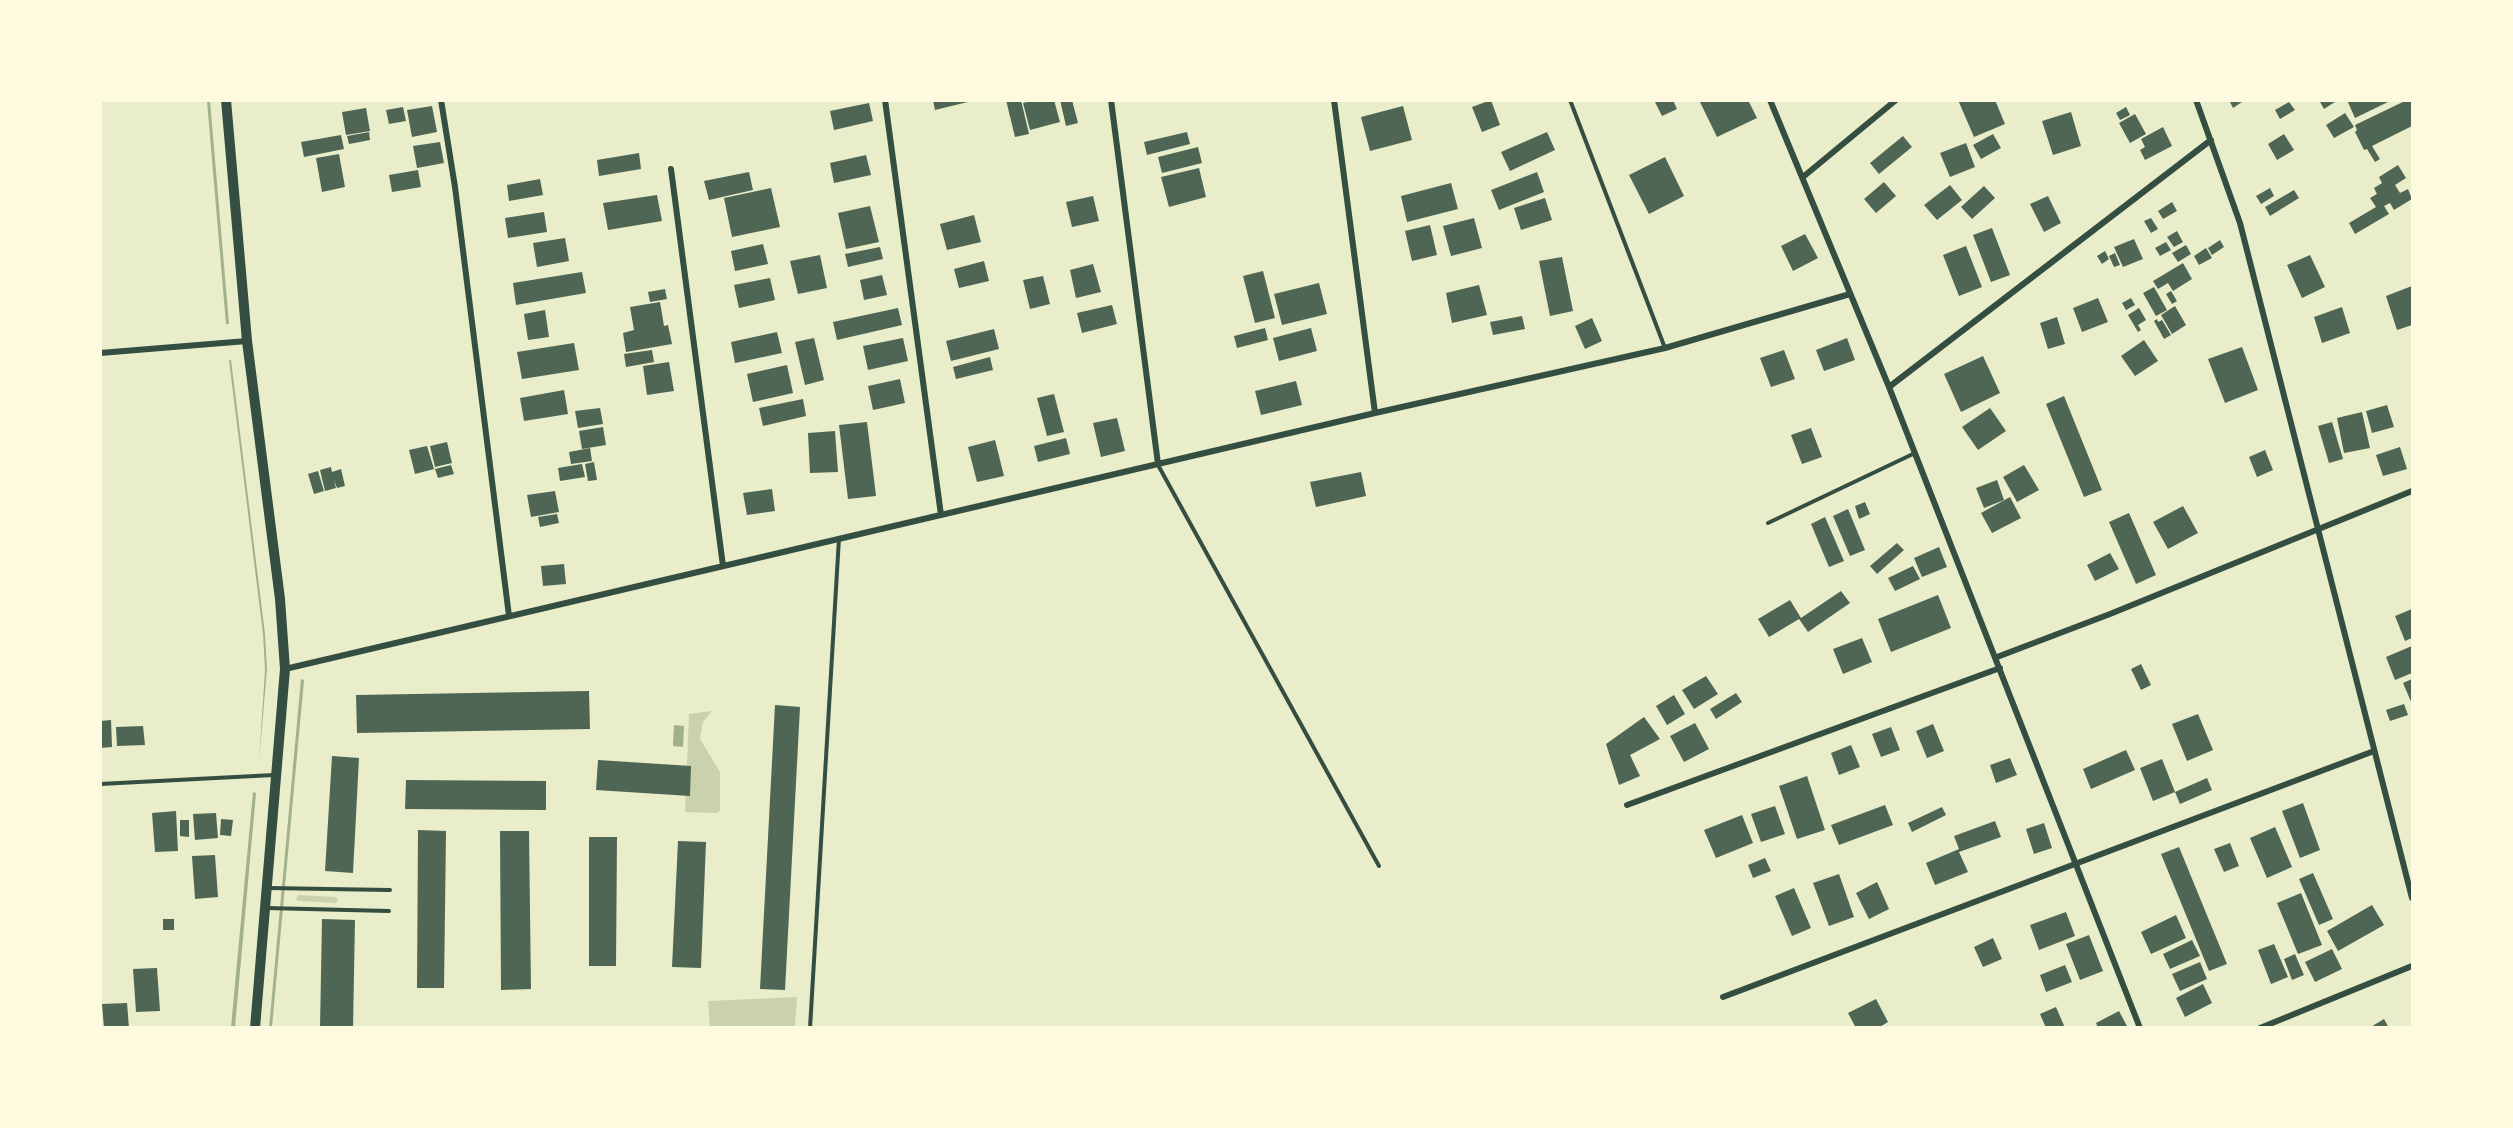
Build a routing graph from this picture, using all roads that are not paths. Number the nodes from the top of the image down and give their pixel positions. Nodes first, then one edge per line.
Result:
1 (226, 100) edge
2 (441, 100) edge
3 (885, 100) edge
4 (1111, 100) edge
5 (1334, 100) edge
6 (1570, 100) edge
7 (1770, 100) edge
8 (1896, 100) edge
9 (2196, 100) edge
10 (2211, 140) junction
11 (671, 169) dead end
12 (1803, 177) junction
13 (1850, 294) junction
14 (247, 341) junction
15 (1665, 348) junction
16 (100, 353) edge
17 (1889, 387) junction
18 (1376, 413) junction
19 (1915, 453) junction
20 (1158, 464) junction
21 (2412, 491) edge
22 (941, 515) junction
23 (1768, 523) dead end
24 (2318, 530) junction
25 (839, 538) junction
26 (723, 566) junction
27 (508, 616) junction
28 (1997, 657) junction
29 (2000, 668) junction
30 (285, 669) junction
31 (2374, 751) junction
32 (278, 775) junction
33 (100, 784) edge
34 (1627, 805) dead end
35 (2076, 863) junction
36 (1379, 866) dead end
37 (267, 888) junction
38 (390, 890) dead end
39 (2412, 898) edge
40 (266, 908) junction
41 (389, 911) dead end
42 (2412, 966) edge
43 (1723, 997) dead end
44 (255, 1028) edge
45 (810, 1028) edge
46 (2140, 1028) edge
47 (2260, 1028) edge

1 - 14 street
2 - 27 street
3 - 22 street
4 - 20 street
5 - 18 street
6 - 15 lane
7 - 12 street
8 - 12 street
9 - 10 street
10 - 17 street
10 - 24 street
11 - 26 street
12 - 13 street
13 - 15 street
13 - 17 street
14 - 16 street
14 - 30 street
15 - 18 street
17 - 19 street
18 - 20 street
19 - 23 lane
19 - 28 street
20 - 22 street
20 - 36 lane
21 - 24 street
22 - 25 street
24 - 28 street
24 - 31 street
25 - 26 street
25 - 45 lane
26 - 27 street
27 - 30 street
28 - 29 street
29 - 34 street
29 - 35 street
30 - 32 street
31 - 35 street
31 - 39 street
32 - 33 lane
32 - 37 street
35 - 43 street
35 - 46 street
37 - 38 lane
37 - 40 street
40 - 41 lane
40 - 44 street
42 - 47 street

